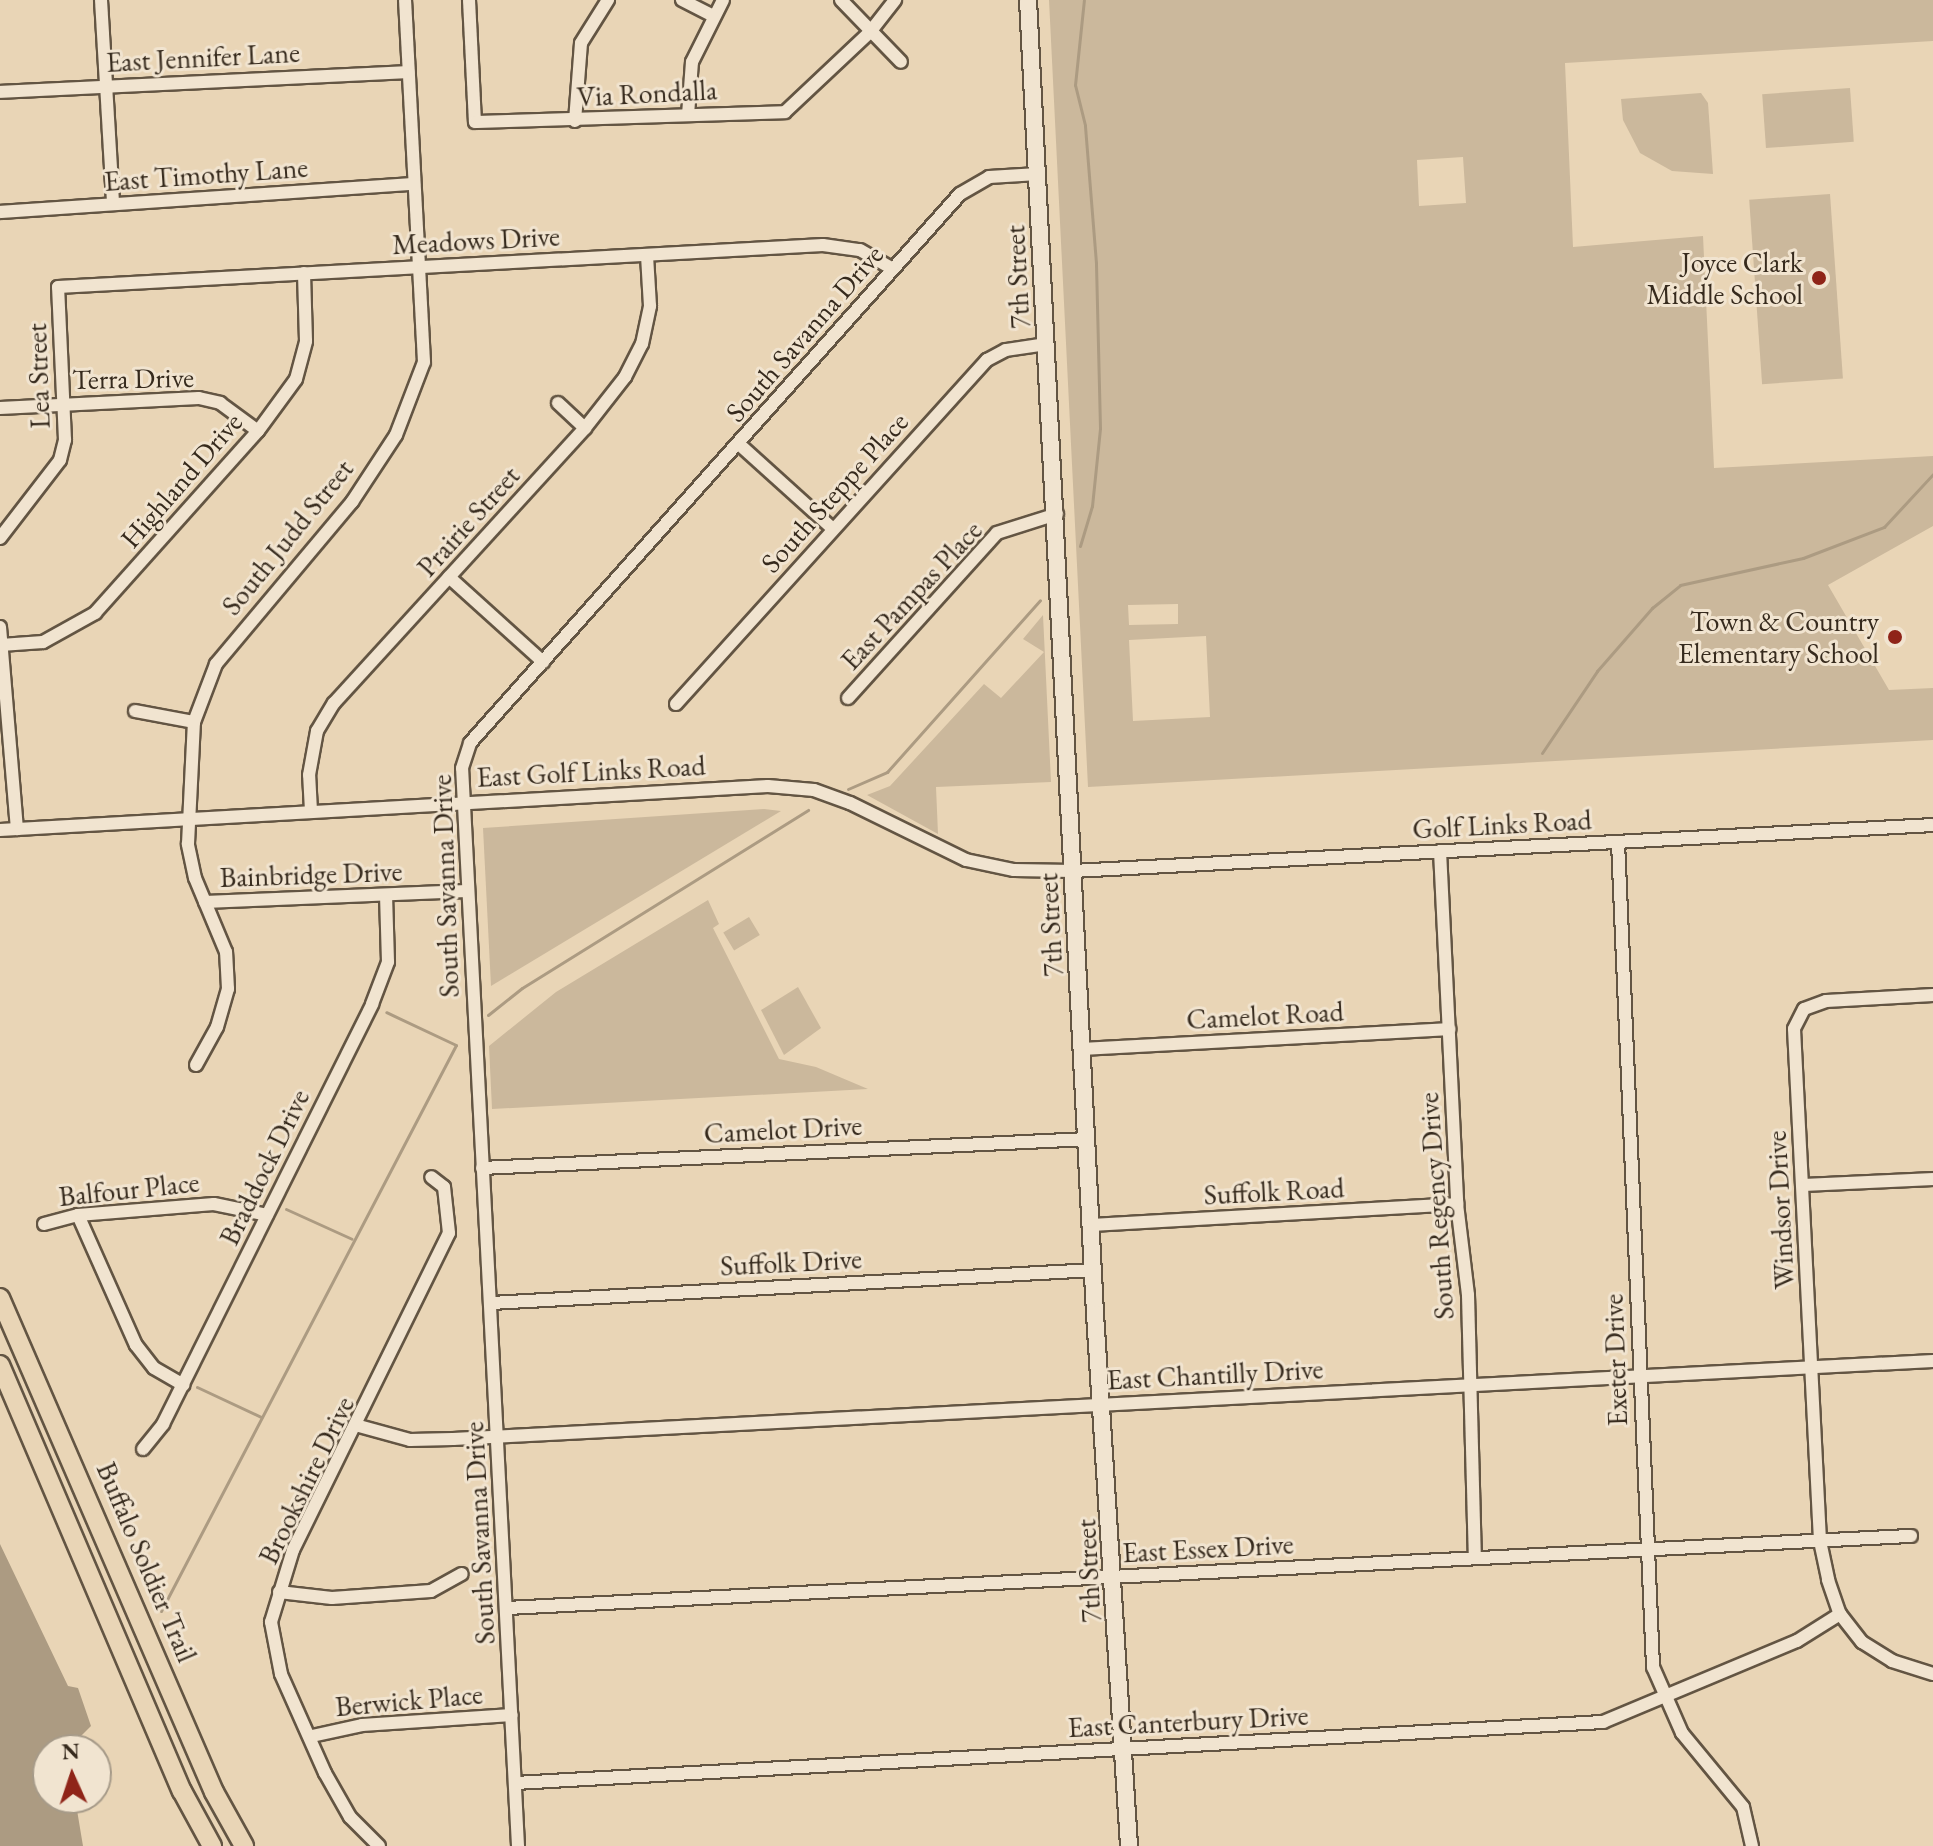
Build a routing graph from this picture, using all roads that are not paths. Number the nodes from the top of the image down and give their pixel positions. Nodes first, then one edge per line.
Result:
1 (101, 0) edge
2 (405, 0) edge
3 (469, 0) edge
4 (608, 0) edge
5 (682, 0) edge
6 (723, 0) edge
7 (841, 0) edge
8 (895, 0) edge
9 (1028, 0) edge
10 (713, 16) junction
11 (870, 32) junction
12 (901, 62) dead end
13 (409, 72) junction
14 (106, 86) junction
15 (0, 92) edge
16 (688, 115) junction
17 (575, 121) junction
18 (1038, 174) junction
19 (414, 184) junction
20 (113, 204) junction
21 (0, 212) edge
22 (647, 256) junction
23 (420, 267) junction
24 (891, 268) junction
25 (304, 273) junction
26 (58, 287) joint
27 (1046, 344) junction
28 (558, 403) dead end
29 (64, 404) junction
30 (0, 408) edge
31 (585, 428) junction
32 (258, 431) junction
33 (740, 445) junction
34 (1057, 514) junction
35 (832, 528) junction
36 (0, 538) edge
37 (449, 577) junction
38 (0, 627) edge
39 (1, 645) edge
40 (543, 662) junction
41 (848, 698) dead end
42 (676, 704) dead end
43 (135, 711) dead end
44 (194, 722) junction
45 (462, 802) junction
46 (311, 811) junction
47 (186, 818) junction
48 (1933, 825) edge
49 (17, 829) junction
50 (0, 830) edge
51 (1618, 842) junction
52 (1440, 851) junction
53 (1073, 871) junction
54 (467, 891) junction
55 (386, 895) junction
56 (205, 902) junction
57 (1933, 995) edge
58 (1449, 1029) junction
59 (1083, 1049) junction
60 (196, 1065) dead end
61 (1087, 1139) junction
62 (482, 1168) junction
63 (431, 1177) dead end
64 (1933, 1179) edge
65 (1804, 1185) junction
66 (1457, 1204) junction
67 (78, 1215) junction
68 (267, 1215) junction
69 (44, 1224) dead end
70 (1093, 1225) junction
71 (1095, 1270) junction
72 (0, 1298) edge
73 (491, 1303) junction
74 (1933, 1361) edge
75 (0, 1365) edge
76 (1813, 1367) junction
77 (1640, 1375) junction
78 (183, 1385) junction
79 (1470, 1385) junction
80 (1101, 1404) junction
81 (359, 1426) junction
82 (498, 1435) junction
83 (143, 1449) dead end
84 (1911, 1536) dead end
85 (1820, 1541) junction
86 (1646, 1551) junction
87 (1475, 1558) junction
88 (462, 1574) dead end
89 (1114, 1577) junction
90 (279, 1592) junction
91 (507, 1608) junction
92 (1840, 1614) junction
93 (1933, 1674) edge
94 (1664, 1700) junction
95 (512, 1715) junction
96 (312, 1736) junction
97 (1124, 1749) junction
98 (515, 1783) junction
99 (212, 1846) edge
100 (244, 1846) edge
101 (379, 1846) edge
102 (518, 1846) edge
103 (1129, 1846) edge
104 (1752, 1846) edge

1 - 14 street
2 - 13 street, South Judd Street
3 - 17 street, Via Rondalla
4 - 17 street
5 - 10 street
6 - 10 street
7 - 11 street
8 - 11 street, Via Rondalla
9 - 18 main road, 7th Street
10 - 16 street
11 - 12 street
11 - 16 street, Via Rondalla
13 - 14 street, East Jennifer Lane
13 - 19 street, South Judd Street
14 - 15 street, East Jennifer Lane
14 - 20 street
16 - 17 street, Via Rondalla
18 - 24 street, South Savanna Drive
18 - 27 main road, 7th Street
19 - 20 street, East Timothy Lane
19 - 23 street, South Judd Street
20 - 21 street, East Timothy Lane
22 - 23 street, Meadows Drive
22 - 24 street, Meadows Drive
22 - 31 street, Prairie Street
23 - 25 street, Meadows Drive
23 - 44 street, South Judd Street
24 - 33 street, South Savanna Drive
25 - 26 street, Meadows Drive
25 - 32 street, Highland Drive
26 - 29 street, Lea Street
27 - 34 main road, 7th Street
27 - 35 street, South Steppe Place
28 - 31 street
29 - 30 street, Terra Drive
29 - 32 street, Terra Drive
29 - 36 street, Lea Street
31 - 37 street, Prairie Street
32 - 39 street, Highland Drive
33 - 35 street
33 - 40 street, South Savanna Drive
34 - 41 street, East Pampas Place
34 - 53 main road, 7th Street
35 - 42 street, South Steppe Place
37 - 40 street
37 - 46 street, Prairie Street
38 - 39 street
39 - 49 street
40 - 45 street, South Savanna Drive
43 - 44 street
44 - 47 street, South Judd Street
45 - 46 street, East Golf Links Road
45 - 53 street, East Golf Links Road
45 - 54 street, South Savanna Drive
46 - 47 street, East Golf Links Road
47 - 49 street, East Golf Links Road
47 - 56 street, South Judd Street
48 - 51 street, Golf Links Road
49 - 50 street, East Golf Links Road
51 - 52 street, Golf Links Road
51 - 77 street, Exeter Drive
52 - 53 street, Golf Links Road
52 - 58 street, South Regency Drive
53 - 59 main road, 7th Street
54 - 55 street, Bainbridge Drive
54 - 62 street, South Savanna Drive
55 - 56 street, Bainbridge Drive
55 - 68 street, Braddock Drive
56 - 60 street, South Judd Street
57 - 65 street, Windsor Drive
58 - 59 street, Camelot Road
58 - 66 street, South Regency Drive
59 - 61 main road, 7th Street
61 - 62 street, Camelot Drive
61 - 70 main road, 7th Street
62 - 73 street, South Savanna Drive
63 - 81 street, Brookshire Drive
64 - 65 street
65 - 76 street, Windsor Drive
66 - 70 street, Suffolk Road
66 - 79 street, South Regency Drive
67 - 68 street, Balfour Place
67 - 69 street, Balfour Place
67 - 78 street
68 - 78 street, Braddock Drive
70 - 71 main road, 7th Street
71 - 73 street, Suffolk Drive
71 - 80 main road, 7th Street
72 - 100 main road, Buffalo Soldier Trail
73 - 82 street, South Savanna Drive
74 - 76 street, East Chantilly Drive
75 - 99 main road, Buffalo Soldier Trail
76 - 77 street, East Chantilly Drive
76 - 85 street, Windsor Drive
77 - 79 street, East Chantilly Drive
77 - 86 street, Exeter Drive
78 - 83 street, Braddock Drive
79 - 80 street, East Chantilly Drive
79 - 87 street, South Regency Drive
80 - 82 street, East Chantilly Drive
80 - 89 main road, 7th Street
81 - 82 street, East Chantilly Drive
81 - 90 street, Brookshire Drive
82 - 91 street, South Savanna Drive
84 - 85 street, East Essex Drive
85 - 86 street, East Essex Drive
85 - 92 street, Windsor Drive
86 - 87 street, East Essex Drive
86 - 94 street, Exeter Drive
87 - 89 street, East Essex Drive
88 - 90 street
89 - 91 street, East Essex Drive
89 - 97 main road, 7th Street
90 - 96 street, Brookshire Drive
91 - 95 street, South Savanna Drive
92 - 93 street
92 - 94 street, East Canterbury Drive
94 - 97 street, East Canterbury Drive
94 - 104 street, Exeter Drive
95 - 96 street, Berwick Place
95 - 98 street, South Savanna Drive
96 - 101 street, Brookshire Drive
97 - 98 street, East Canterbury Drive
97 - 103 main road, 7th Street
98 - 102 street, South Savanna Drive

